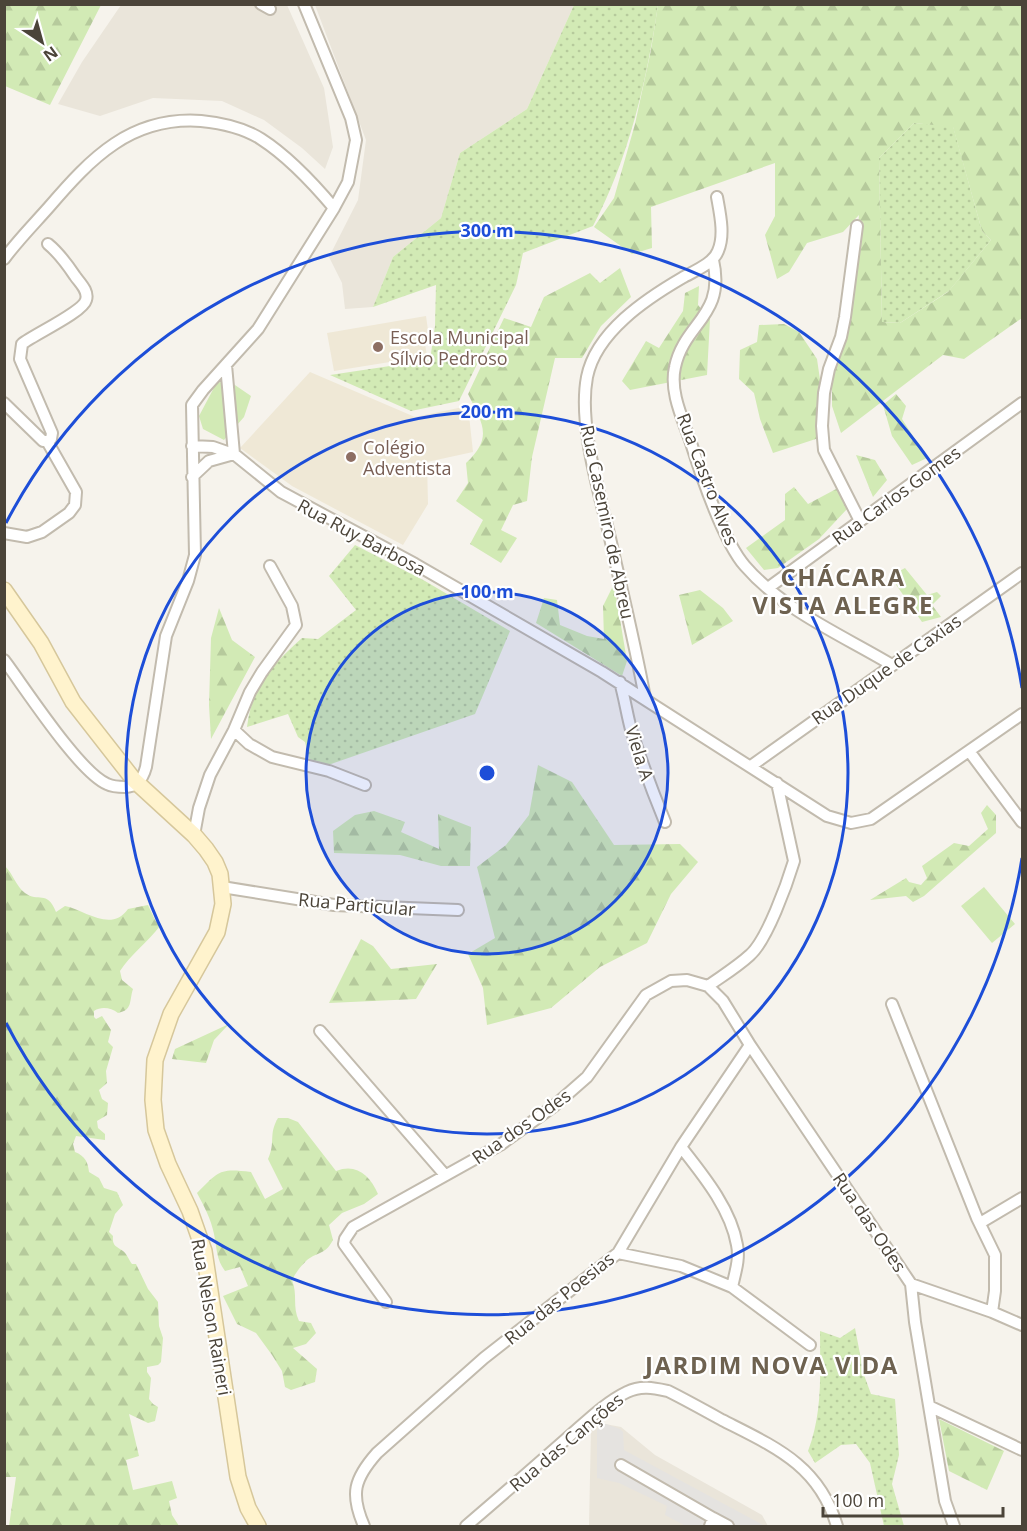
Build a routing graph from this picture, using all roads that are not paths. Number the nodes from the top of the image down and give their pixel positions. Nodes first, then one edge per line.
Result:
1 (304, 4) edge
2 (717, 197) dead end
3 (334, 208) junction
4 (857, 226) dead end
5 (48, 244) dead end
6 (4, 259) edge
7 (713, 260) junction
8 (226, 369) junction
9 (4, 403) edge
10 (1023, 403) edge
11 (47, 441) junction
12 (192, 446) junction
13 (234, 454) junction
14 (192, 477) junction
15 (860, 521) junction
16 (4, 533) edge
17 (270, 566) dead end
18 (1023, 573) edge
19 (768, 588) junction
20 (4, 590) edge
21 (4, 660) edge
22 (892, 665) junction
23 (620, 682) junction
24 (645, 698) junction
25 (1023, 714) edge
26 (234, 730) junction
27 (969, 751) junction
28 (751, 766) junction
29 (139, 783) junction
30 (777, 783) junction
31 (365, 785) dead end
32 (665, 822) dead end
33 (1023, 822) edge
34 (194, 835) junction
35 (222, 887) junction
36 (458, 910) dead end
37 (708, 986) junction
38 (892, 1004) dead end
39 (320, 1031) dead end
40 (750, 1045) junction
41 (681, 1147) junction
42 (445, 1175) junction
43 (1023, 1198) edge
44 (980, 1223) junction
45 (618, 1252) junction
46 (911, 1284) junction
47 (732, 1287) junction
48 (386, 1302) dead end
49 (992, 1312) junction
50 (1023, 1325) edge
51 (810, 1345) dead end
52 (931, 1407) junction
53 (1023, 1450) edge
54 (621, 1465) dead end
55 (712, 1522) edge
56 (258, 1527) edge
57 (364, 1527) edge
58 (466, 1527) edge
59 (728, 1527) edge
60 (837, 1527) edge
61 (954, 1527) edge

1 - 3 street
2 - 7 street
3 - 6 street
3 - 8 street
4 - 15 street
5 - 11 street
7 - 19 street, Rua Castro Alves
7 - 24 street, Rua Casemiro de Abreu
8 - 12 street
8 - 13 street
9 - 11 street
10 - 15 street, Rua Carlos Gomes
11 - 16 street
12 - 13 street
12 - 14 street
13 - 14 street
13 - 23 street, Rua Ruy Barbosa
14 - 29 street
15 - 19 street, Rua Carlos Gomes
17 - 26 street
18 - 22 street, Rua Duque de Caxias
19 - 22 street, Rua Castro Alves
20 - 29 main road, Rua Nelson Raineri
21 - 29 street
22 - 28 street, Rua Duque de Caxias
23 - 24 street, Rua Ruy Barbosa
23 - 32 street, Viela A
24 - 28 street, Rua Ruy Barbosa
25 - 27 street, Rua Ruy Barbosa
26 - 31 street
26 - 34 street
27 - 30 street, Rua Ruy Barbosa
27 - 33 street
28 - 30 street, Rua Ruy Barbosa
29 - 34 main road, Rua Nelson Raineri
30 - 37 street
34 - 35 main road, Rua Nelson Raineri
35 - 36 street, Rua Particular
35 - 56 main road, Rua Nelson Raineri
37 - 40 street
37 - 42 street, Rua dos Odes
38 - 44 street
39 - 42 street
40 - 41 street, Rua das Poesias
40 - 46 street, Rua das Odes
41 - 45 street, Rua das Poesias
41 - 47 street
42 - 48 street, Rua dos Odes
43 - 44 street
44 - 49 street
45 - 47 street
45 - 57 street, Rua das Poesias
46 - 49 street
46 - 52 street, Rua das Odes
47 - 51 street
49 - 50 street
52 - 53 street
52 - 61 street, Rua das Odes
54 - 55 street
55 - 59 street
58 - 60 street, Rua das Canções

